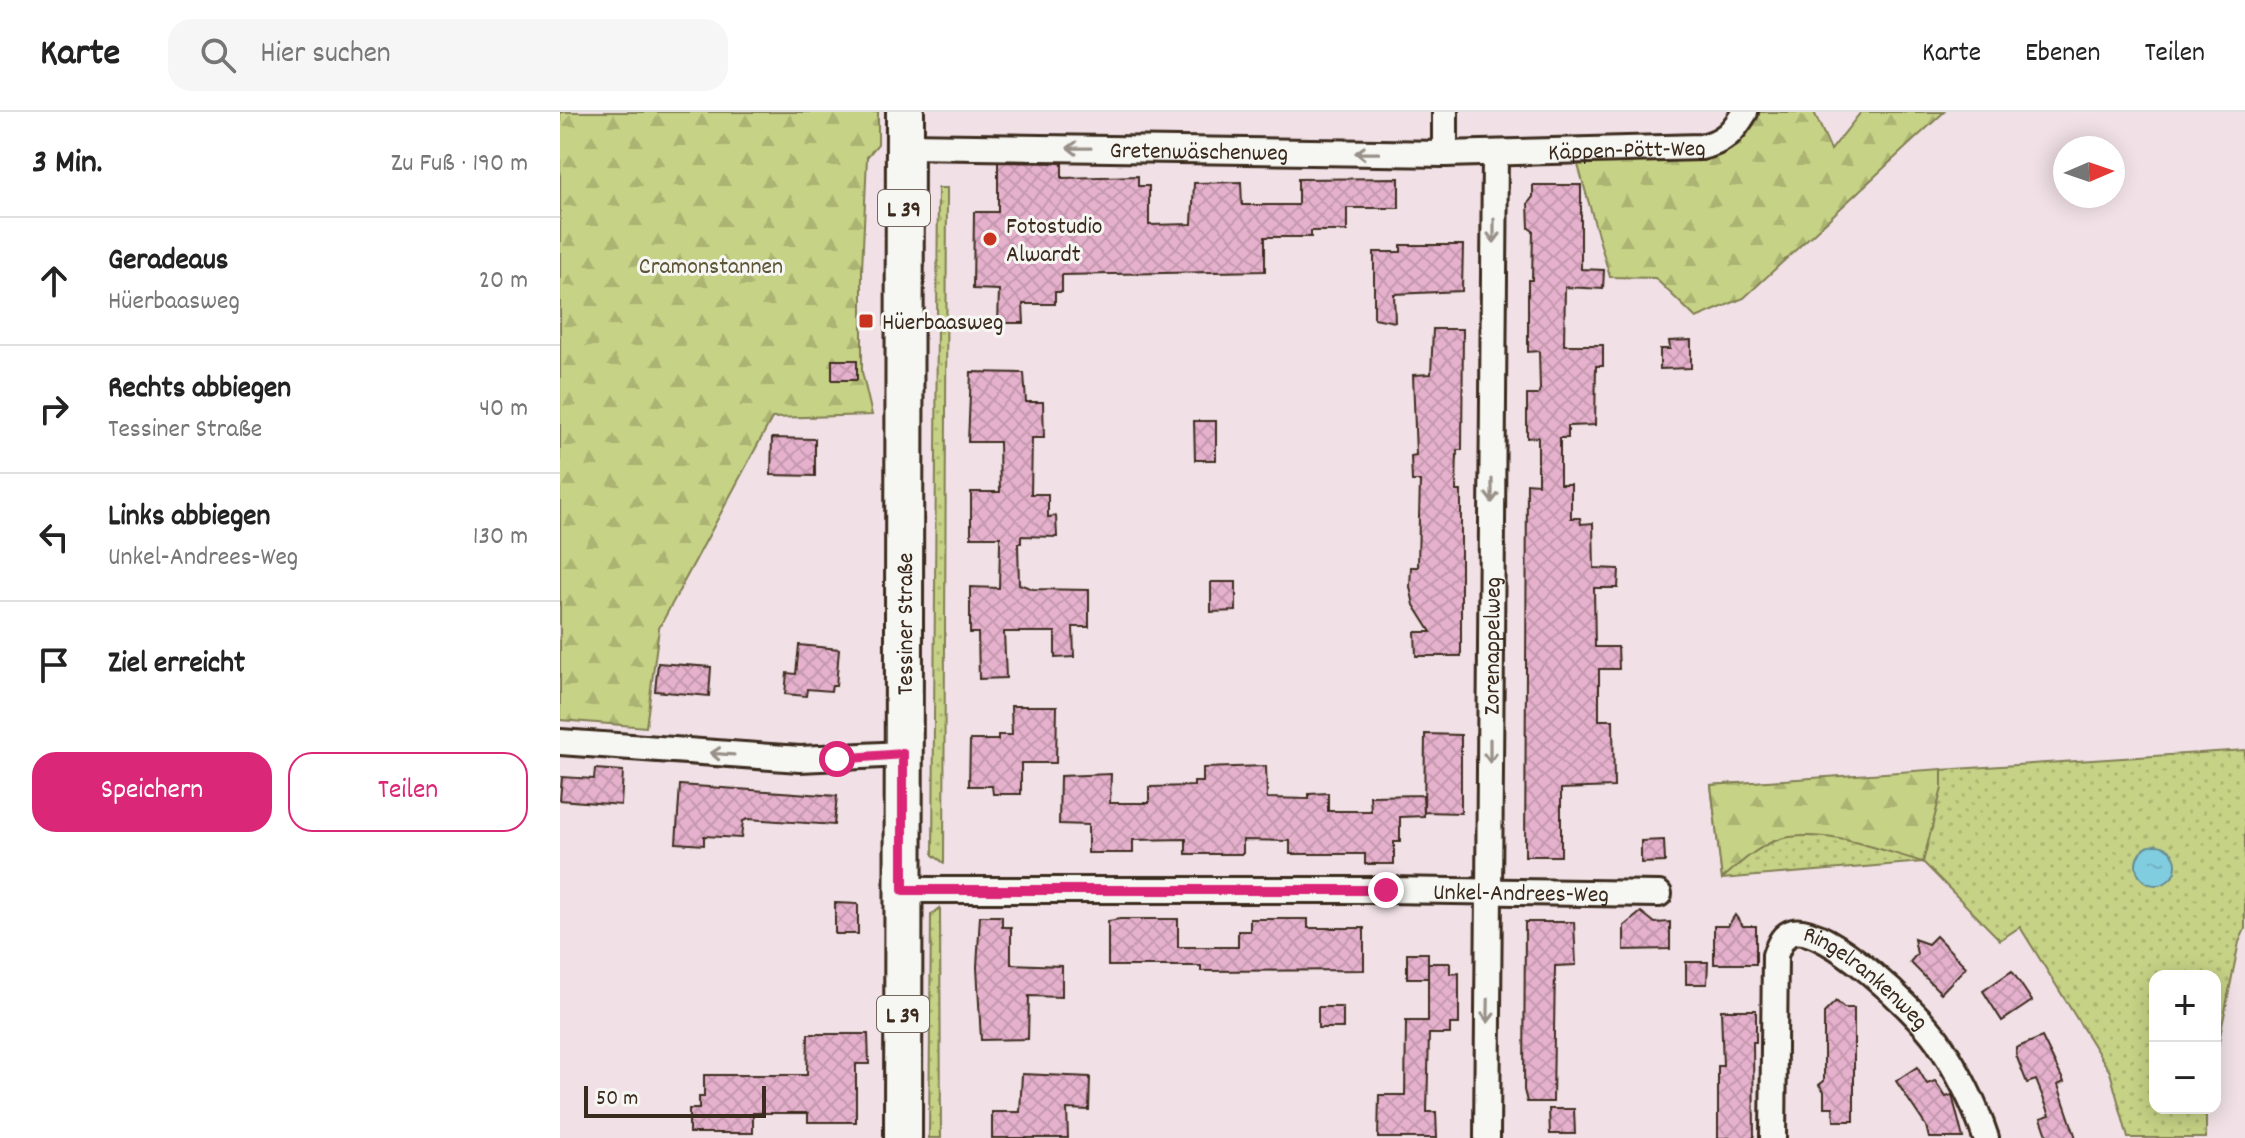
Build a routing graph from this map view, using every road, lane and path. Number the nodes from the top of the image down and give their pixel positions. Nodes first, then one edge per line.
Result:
1 (1445, 112) edge
2 (1745, 112) edge
3 (905, 129) edge
4 (1495, 153) junction
5 (1445, 154) junction
6 (560, 742) edge
7 (903, 754) junction
8 (903, 890) junction
9 (1489, 891) junction
10 (1659, 894) dead end
11 (903, 1138) edge
12 (1487, 1138) edge
13 (1773, 1138) edge
14 (1986, 1138) edge

1 - 5 street
2 - 4 street, Käppen-Pött-Weg
5 -> 3 street, Gretenwäschenweg
3 - 7 main road, Tessiner Straße / L 39
4 - 5 street, Gretenwäschenweg
4 -> 9 street, Zorenappelweg
7 -> 6 street
7 - 8 main road, Tessiner Straße / L 39
8 - 9 street, Unkel-Andrees-Weg
8 - 11 main road, Tessiner Straße / L 39
9 - 10 street, Unkel-Andrees-Weg
9 -> 12 street, Zorenappelweg
13 - 14 street, Ringelrankenweg

